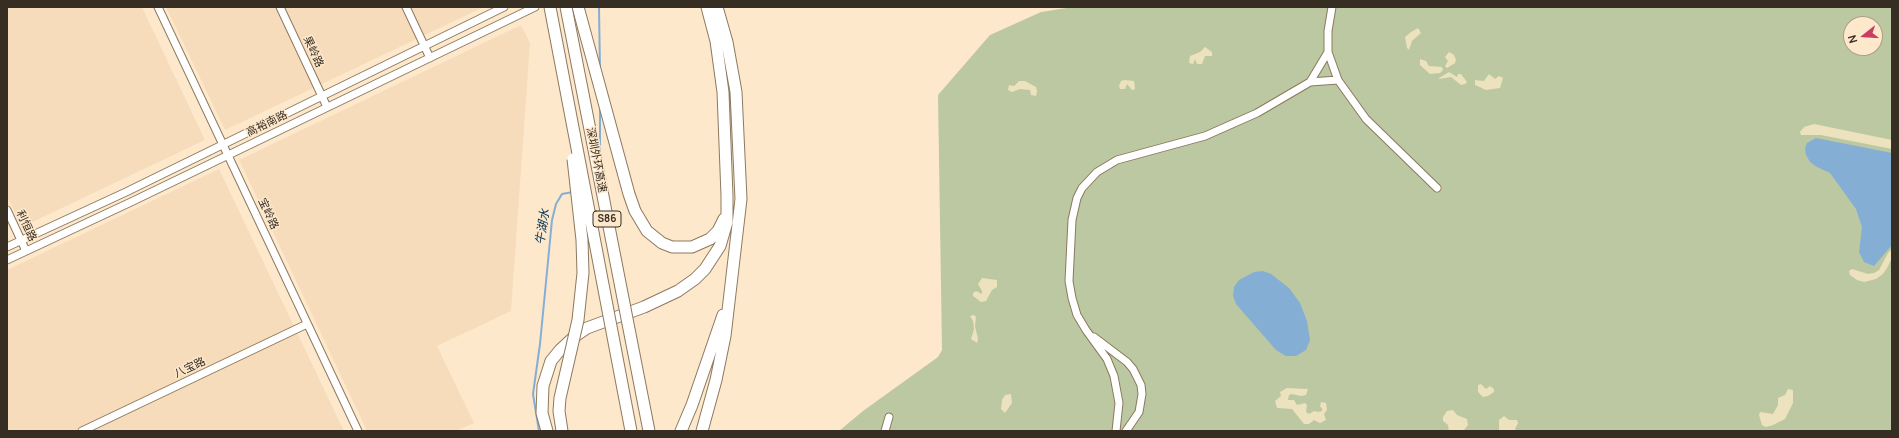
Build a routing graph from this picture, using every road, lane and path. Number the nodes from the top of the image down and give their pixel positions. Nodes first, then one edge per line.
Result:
1 (158, 7) edge
2 (280, 7) edge
3 (406, 7) edge
4 (504, 7) edge
5 (535, 7) edge
6 (550, 7) edge
7 (566, 7) edge
8 (578, 7) edge
9 (707, 7) edge
10 (716, 7) edge
11 (1332, 7) edge
12 (424, 46) junction
13 (1328, 52) junction
14 (430, 58) junction
15 (1338, 80) junction
16 (565, 81) junction
17 (1310, 82) junction
18 (322, 96) junction
19 (327, 107) junction
20 (223, 145) junction
21 (228, 155) junction
22 (1437, 188) dead end
23 (7, 210) edge
24 (727, 211) junction
25 (21, 241) junction
26 (7, 247) edge
27 (26, 251) junction
28 (7, 260) edge
29 (730, 294) junction
30 (307, 324) junction
31 (1086, 330) junction
32 (889, 417) dead end
33 (82, 431) edge
34 (358, 431) edge
35 (547, 431) edge
36 (562, 431) edge
37 (631, 431) edge
38 (649, 431) edge
39 (681, 431) edge
40 (702, 431) edge
41 (885, 431) edge
42 (1116, 431) edge
43 (1126, 431) edge

1 - 20 street, 宝岭路
2 - 18 street, 果岭路
3 - 12 street
4 - 12 street, 高裕南路
5 - 14 street, 高裕南路
6 - 16 highway, 深圳外环高速 / S86, bridge
7 - 38 highway, 深圳外环高速 / S86, bridge
8 - 24 highway
9 - 24 highway
10 - 29 highway
11 - 13 street
12 - 14 street
12 - 18 street, 高裕南路
13 - 15 street
13 - 17 street
14 - 19 street, 高裕南路
15 - 17 street
15 - 22 street
16 - 36 highway, bridge
16 - 37 highway, 深圳外环高速 / S86, bridge
17 - 31 street
18 - 19 street, 果岭路
18 - 20 street, 高裕南路
19 - 21 street, 高裕南路
20 - 21 street, 宝岭路
20 - 25 street, 高裕南路
21 - 27 street, 高裕南路
21 - 30 street, 宝岭路
23 - 25 street, 利恒路
24 - 35 highway
25 - 26 street, 高裕南路
25 - 27 street, 利恒路
27 - 28 street, 高裕南路
29 - 39 highway
29 - 40 highway
30 - 33 street, 八宝路
30 - 34 street, 宝岭路
31 - 42 street
31 - 43 street
32 - 41 street

